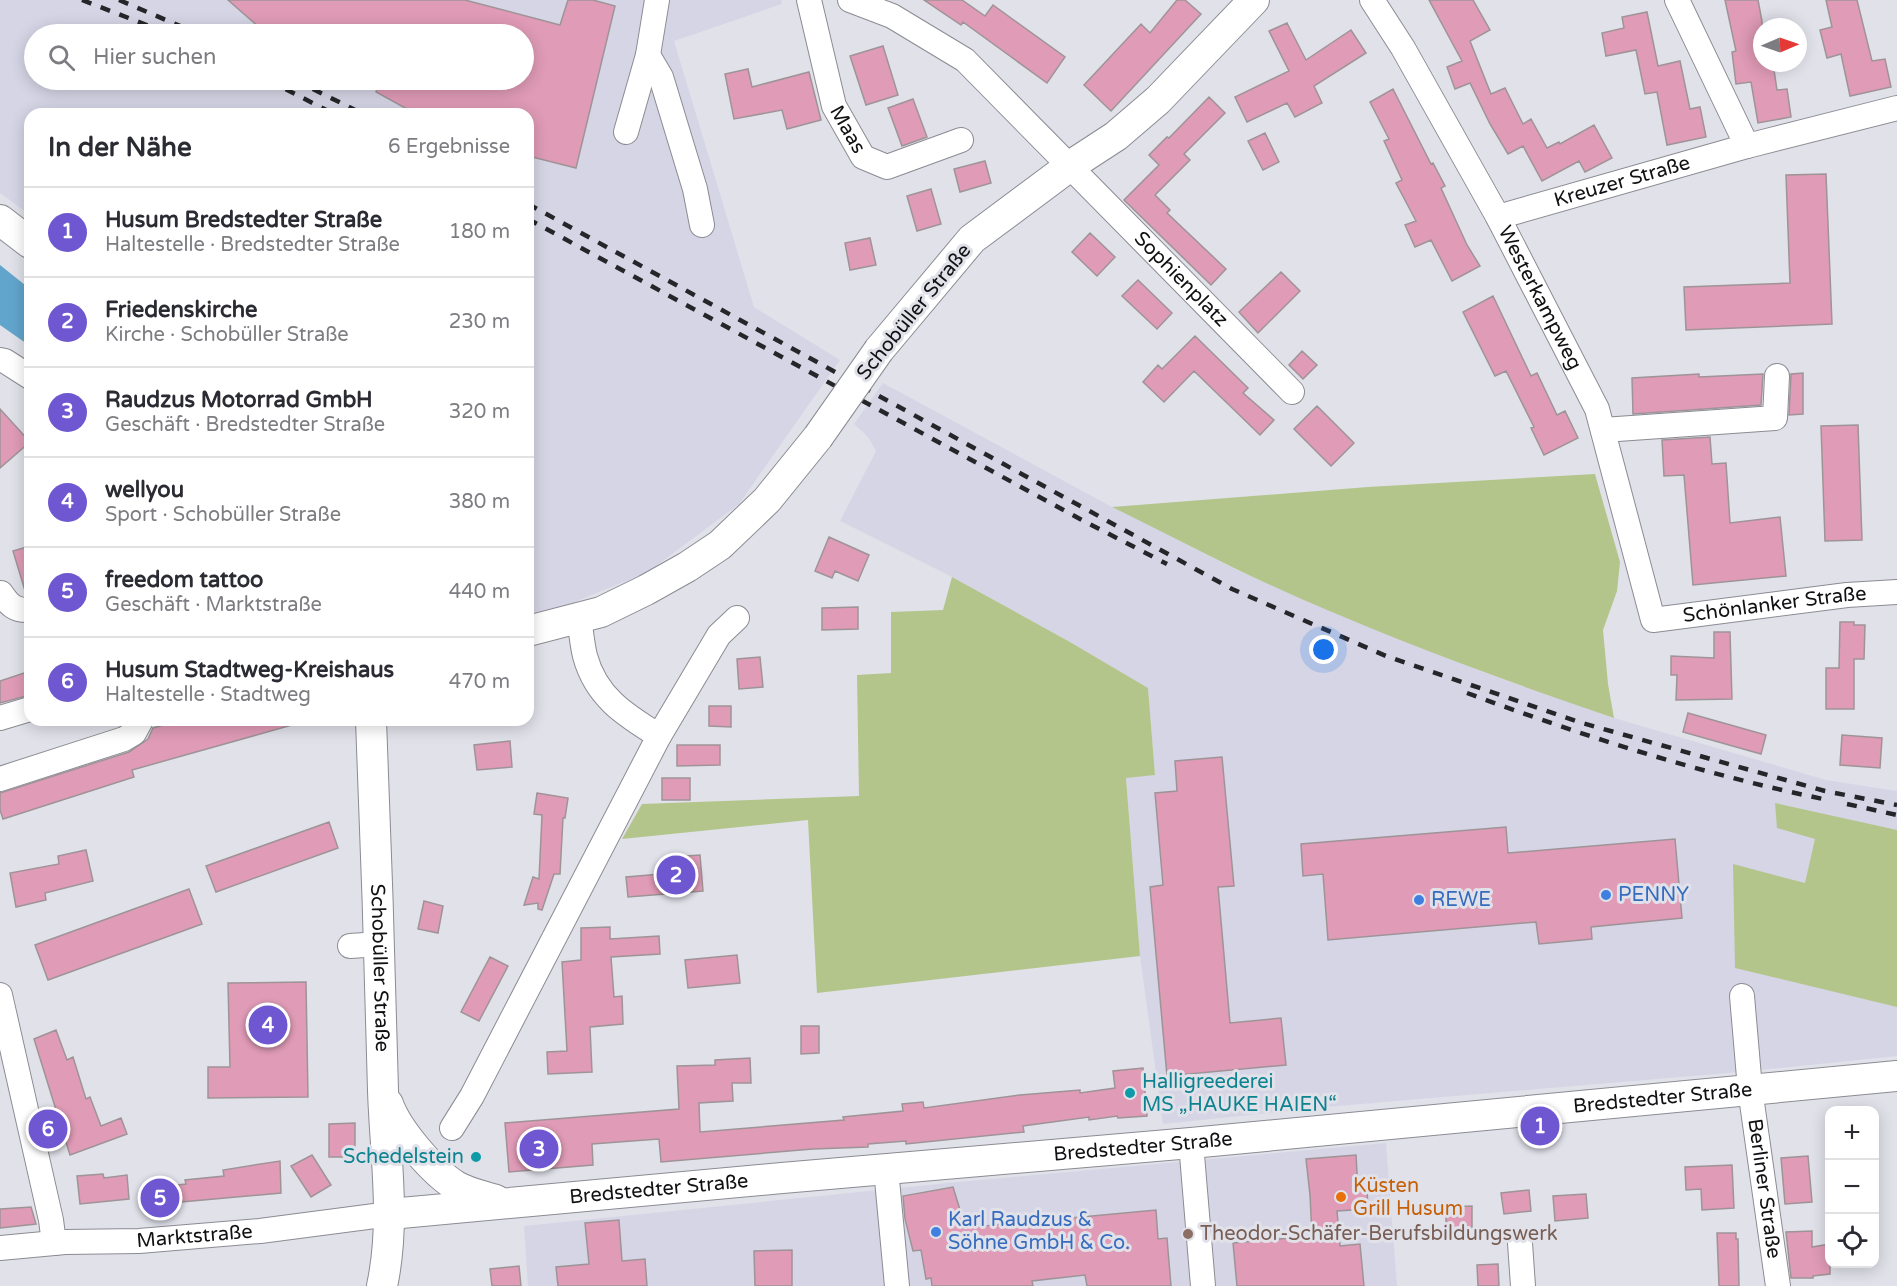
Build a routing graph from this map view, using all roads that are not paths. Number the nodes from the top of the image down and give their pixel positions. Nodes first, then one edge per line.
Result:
1 (657, 0) edge
2 (809, 0) edge
3 (850, 0) edge
4 (1254, 0) edge
5 (1372, 0) edge
6 (1677, 0) edge
7 (895, 8) edge
8 (648, 56) junction
9 (1897, 108) edge
10 (626, 132) dead end
11 (961, 140) dead end
12 (1747, 146) junction
13 (1070, 166) junction
14 (1498, 217) junction
15 (0, 219) edge
16 (702, 225) dead end
17 (24, 238) edge
18 (0, 360) edge
19 (24, 373) edge
20 (1777, 376) dead end
21 (1292, 392) dead end
22 (1602, 430) junction
23 (0, 592) edge
24 (1897, 592) edge
25 (24, 611) edge
26 (579, 618) junction
27 (736, 618) dead end
28 (1653, 620) joint
29 (534, 629) edge
30 (24, 711) edge
31 (0, 718) edge
32 (138, 726) edge
33 (371, 726) edge
34 (659, 736) junction
35 (0, 779) edge
36 (380, 944) junction
37 (350, 946) dead end
38 (0, 995) edge
39 (1742, 996) dead end
40 (1897, 1076) edge
41 (1750, 1089) junction
42 (383, 1091) junction
43 (452, 1128) dead end
44 (1191, 1143) junction
45 (886, 1169) junction
46 (507, 1203) junction
47 (390, 1214) junction
48 (54, 1243) junction
49 (1520, 1243) dead end
50 (0, 1248) edge
51 (382, 1286) edge
52 (897, 1286) edge
53 (1203, 1286) edge
54 (1523, 1286) edge
55 (1778, 1286) edge

1 - 8 street
2 - 11 street, Maas
3 - 7 street
4 - 13 main road, Schobüller Straße
5 - 14 street, Westerkampweg
6 - 12 street
7 - 13 street
8 - 10 street
8 - 16 street
9 - 12 street, Kreuzer Straße
12 - 14 street, Kreuzer Straße
13 - 21 street, Sophienplatz
13 - 26 main road, Schobüller Straße, bridge
14 - 22 street, Westerkampweg
15 - 17 main road
18 - 19 street
20 - 22 street
22 - 28 street, Westerkampweg
23 - 25 street
24 - 28 street, Schönlanker Straße
26 - 29 main road, Schobüller Straße
26 - 34 street
27 - 34 street
30 - 31 street
32 - 35 street
33 - 36 main road, Schobüller Straße
34 - 43 street
36 - 37 street
36 - 42 main road, Schobüller Straße
38 - 48 street
39 - 41 street, Berliner Straße
40 - 41 main road, Bredstedter Straße
41 - 44 main road, Bredstedter Straße
41 - 55 street, Berliner Straße
42 - 46 main road
42 - 47 main road, Schobüller Straße
44 - 45 main road, Bredstedter Straße
44 - 53 street
45 - 46 main road, Bredstedter Straße
45 - 52 street
46 - 47 main road, Bredstedter Straße
47 - 48 street, Marktstraße
47 - 51 main road, Schobüller Straße
48 - 50 street, Marktstraße
49 - 54 street

